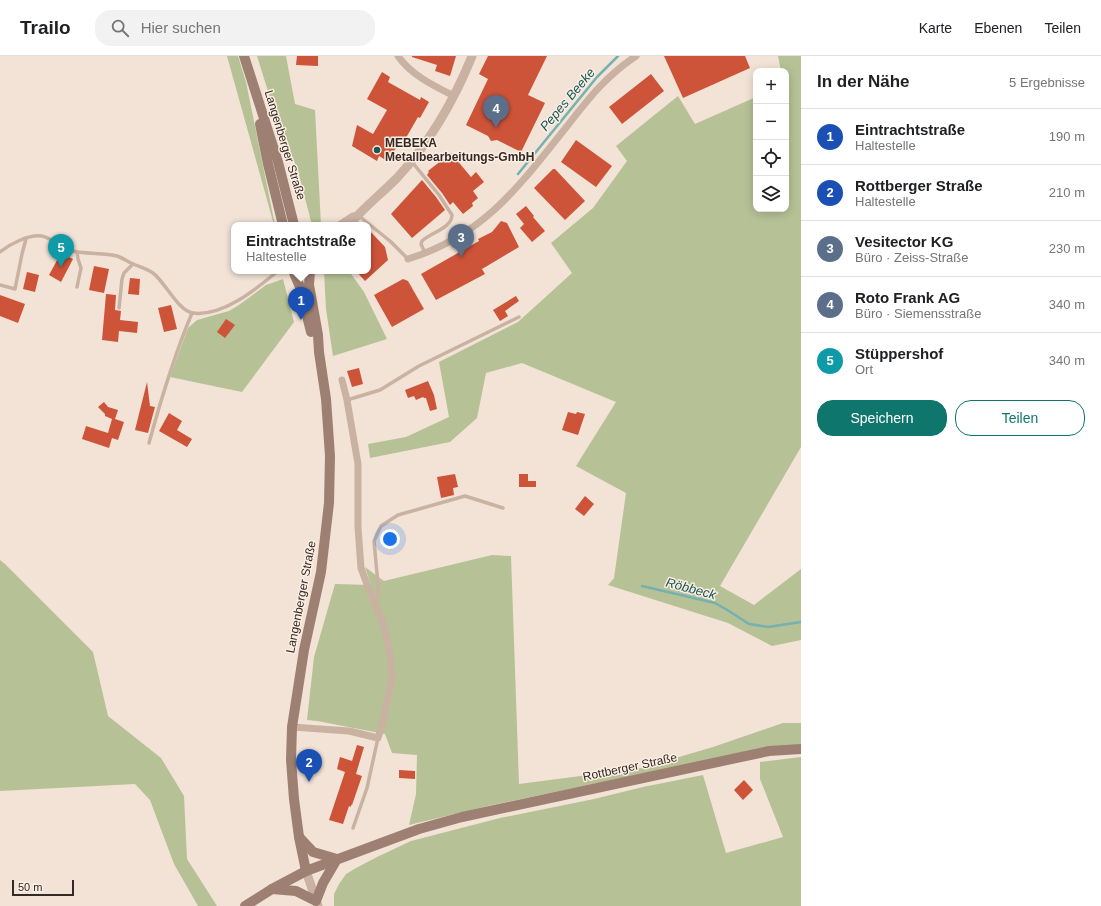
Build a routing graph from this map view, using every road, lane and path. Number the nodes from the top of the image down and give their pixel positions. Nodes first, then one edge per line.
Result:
1 (244, 56) edge
2 (398, 56) edge
3 (472, 56) edge
4 (636, 56) edge
5 (249, 73) junction
6 (454, 96) junction
7 (411, 162) junction
8 (358, 215) junction
9 (282, 222) edge
10 (293, 222) edge
11 (346, 222) edge
12 (352, 222) edge
13 (367, 222) edge
14 (371, 226) edge
15 (26, 239) junction
16 (0, 252) edge
17 (77, 252) junction
18 (425, 253) junction
19 (408, 259) joint
20 (133, 264) junction
21 (274, 274) edge
22 (293, 274) edge
23 (310, 274) edge
24 (0, 285) edge
25 (77, 287) dead end
26 (119, 308) dead end
27 (192, 313) junction
28 (519, 318) dead end
29 (319, 352) junction
30 (342, 380) dead end
31 (348, 400) junction
32 (149, 444) dead end
33 (503, 508) dead end
34 (374, 602) junction
35 (292, 727) junction
36 (378, 738) junction
37 (801, 749) edge
38 (353, 828) dead end
39 (299, 836) junction
40 (337, 859) junction
41 (306, 871) junction
42 (272, 889) junction
43 (317, 903) edge
44 (245, 906) edge

1 - 5 main road, Langenberger Straße
2 - 6 street
3 - 6 street
4 - 18 street
5 - 9 main road, Langenberger Straße
5 - 10 main road, Langenberger Straße
6 - 7 street
7 - 8 street
7 - 18 lane
8 - 11 street
8 - 12 street
8 - 13 lane
14 - 19 lane
15 - 16 lane
15 - 17 lane
15 - 24 lane
17 - 20 lane
17 - 25 lane
18 - 19 street
20 - 26 lane
20 - 27 lane
21 - 27 lane
22 - 29 main road, Langenberger Straße
23 - 29 main road, Langenberger Straße
27 - 32 lane
28 - 31 lane
29 - 35 main road, Langenberger Straße
30 - 31 street
31 - 34 street
33 - 34 lane
34 - 36 street
35 - 36 street
35 - 39 main road, Langenberger Straße
36 - 38 lane
37 - 40 main road, Rottberger Straße
39 - 40 main road
39 - 41 main road, Langenberger Straße
40 - 41 main road, Rottberger Straße
40 - 43 main road
41 - 42 main road, Rottberger Straße
41 - 43 street
42 - 43 main road
42 - 44 main road, Rottberger Straße

